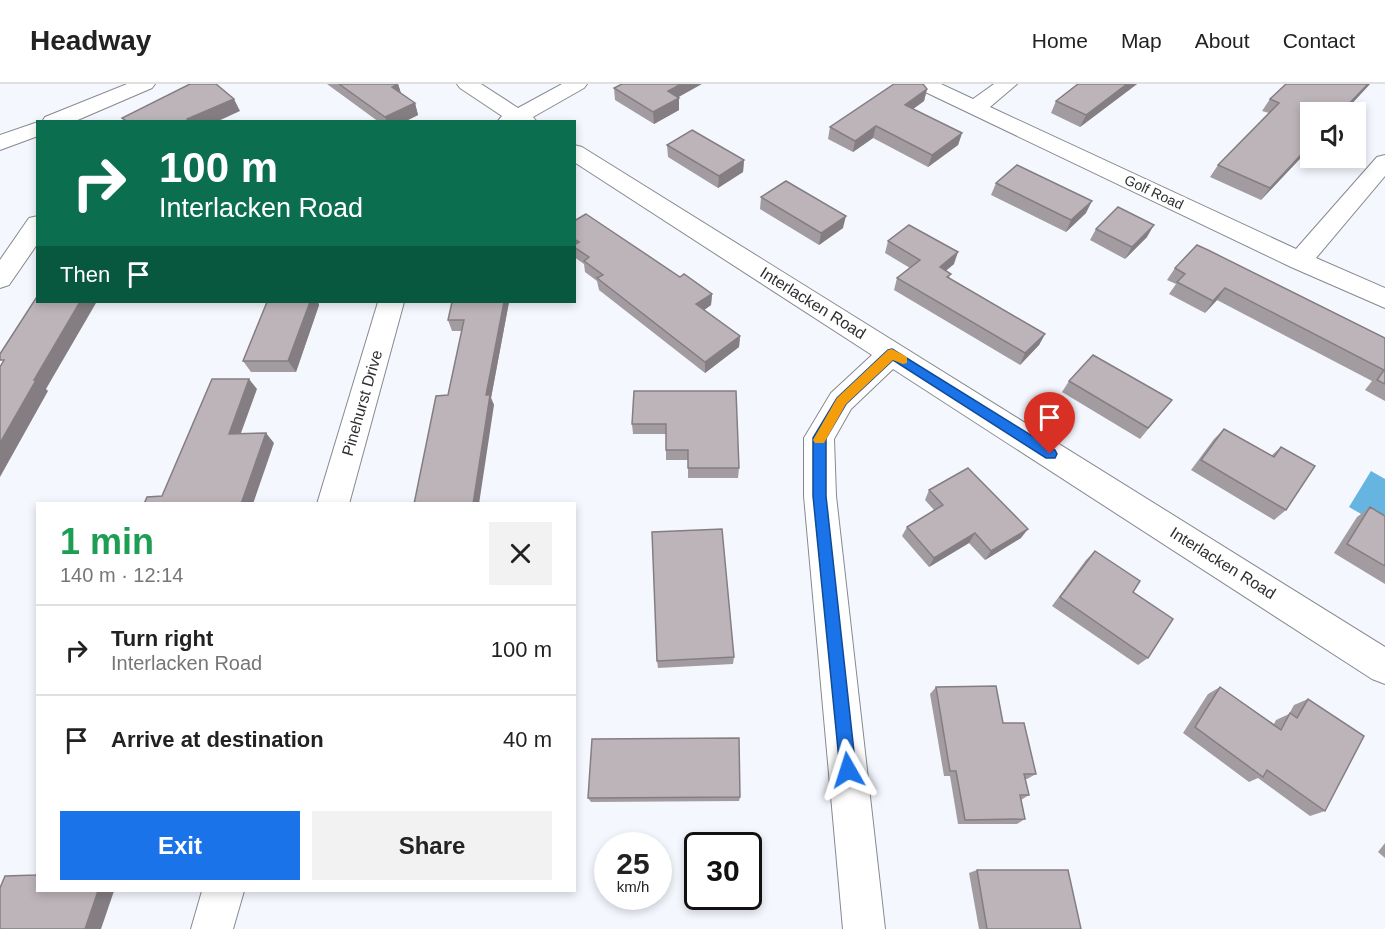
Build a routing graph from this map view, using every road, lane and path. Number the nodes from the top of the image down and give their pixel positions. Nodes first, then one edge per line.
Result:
1 (145, 84) edge
2 (467, 84) edge
3 (577, 84) edge
4 (924, 84) edge
5 (1007, 84) edge
6 (974, 108) junction
7 (58, 120) edge
8 (517, 120) edge
9 (34, 134) edge
10 (0, 143) edge
11 (576, 153) edge
12 (1385, 162) edge
13 (36, 227) edge
14 (1300, 261) junction
15 (0, 279) edge
16 (1385, 299) edge
17 (391, 303) edge
18 (892, 353) junction
19 (334, 502) edge
20 (1385, 667) edge
21 (223, 892) edge
22 (212, 929) edge
23 (864, 929) edge

1 - 7 street
2 - 8 street
3 - 8 street
4 - 6 street, Golf Road
5 - 6 street
6 - 14 street, Golf Road
9 - 10 street
11 - 18 street, Interlacken Road
12 - 14 street
13 - 15 street
14 - 16 street, Golf Road
17 - 19 street, Pinehurst Drive
18 - 20 street, Interlacken Road
18 - 23 street
21 - 22 street

